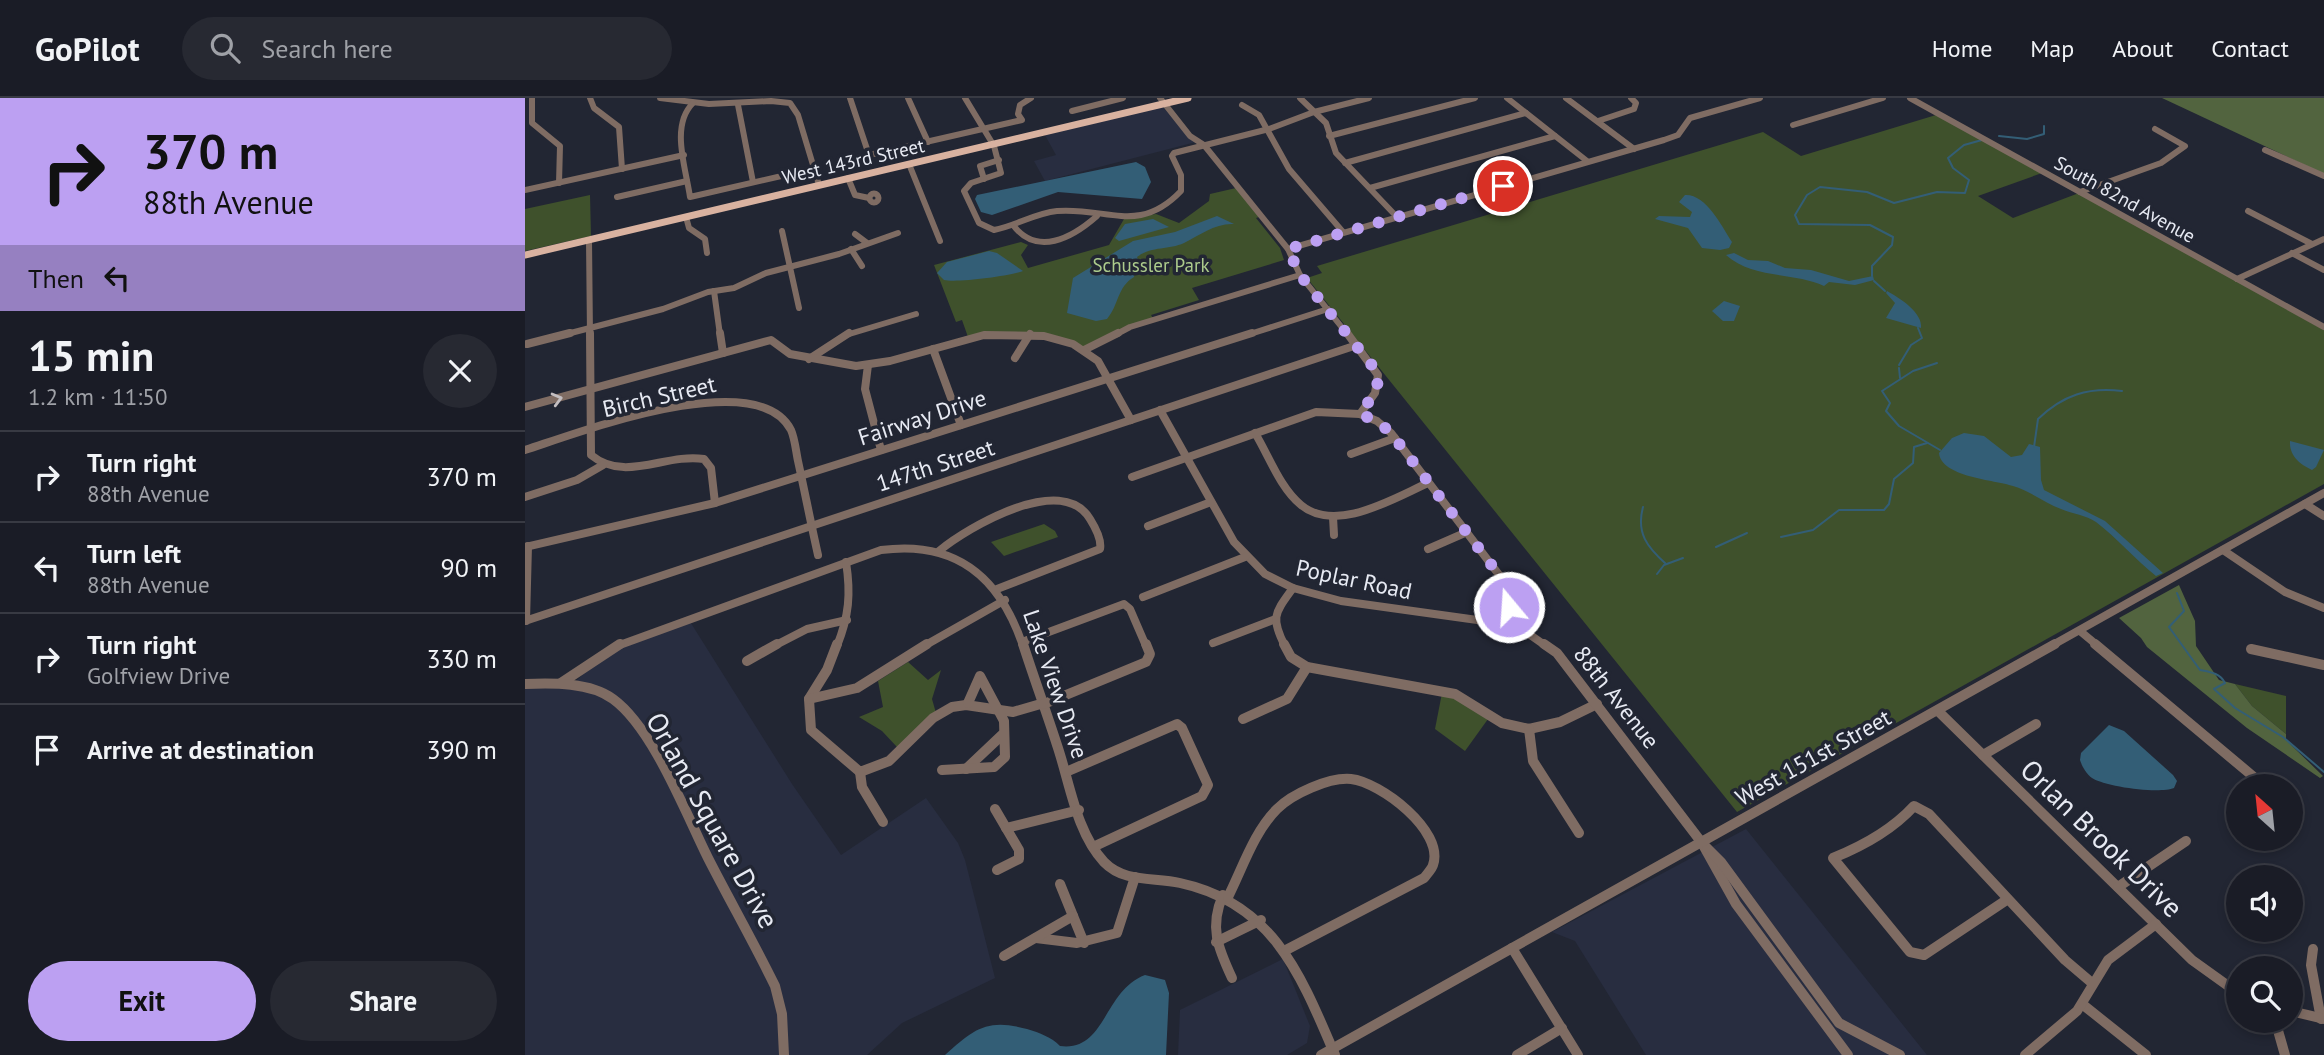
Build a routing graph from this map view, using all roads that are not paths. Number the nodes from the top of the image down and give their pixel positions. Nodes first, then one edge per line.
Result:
1 (590, 98) edge
2 (660, 98) edge
3 (850, 98) edge
4 (908, 98) edge
5 (965, 98) edge
6 (1031, 98) edge
7 (1123, 98) edge
8 (1188, 98) edge
9 (1300, 98) edge
10 (1369, 98) edge
11 (1475, 98) edge
12 (1507, 98) edge
13 (1566, 98) edge
14 (1631, 98) edge
15 (1760, 98) edge
16 (1884, 98) edge
17 (1910, 98) edge
18 (530, 99) edge
19 (1162, 101) edge
20 (693, 103) junction
21 (738, 104) junction
22 (1242, 105) dead end
23 (1066, 106) dead end
24 (1314, 112) junction
25 (1526, 113) junction
26 (1598, 121) junction
27 (1793, 124) dead end
28 (981, 129) junction
29 (1269, 129) junction
30 (2155, 129) dead end
31 (1329, 136) junction
32 (1555, 136) junction
33 (928, 142) junction
34 (991, 145) junction
35 (1204, 145) junction
36 (1635, 149) junction
37 (2265, 150) dead end
38 (684, 155) junction
39 (999, 160) junction
40 (1587, 161) junction
41 (1345, 163) junction
42 (909, 164) junction
43 (622, 169) junction
44 (812, 169) junction
45 (2324, 176) edge
46 (848, 178) junction
47 (984, 179) junction
48 (687, 181) junction
49 (753, 182) junction
50 (559, 183) junction
51 (819, 185) junction
52 (1370, 188) junction
53 (525, 190) edge
54 (2080, 192) junction
55 (617, 197) dead end
56 (869, 198) dead end
57 (2248, 211) dead end
58 (1097, 216) junction
59 (686, 217) junction
60 (1397, 217) junction
61 (1013, 225) junction
62 (782, 231) dead end
63 (1343, 232) junction
64 (898, 233) dead end
65 (855, 234) dead end
66 (2324, 239) edge
67 (589, 240) junction
68 (940, 241) dead end
69 (867, 243) junction
70 (2312, 244) junction
71 (851, 249) junction
72 (1288, 249) junction
73 (707, 253) dead end
74 (2292, 253) junction
75 (525, 255) edge
76 (790, 267) junction
77 (862, 267) dead end
78 (2324, 270) edge
79 (1300, 275) junction
80 (2237, 279) junction
81 (714, 291) junction
82 (799, 308) dead end
83 (1328, 309) junction
84 (916, 314) dead end
85 (2324, 327) edge
86 (589, 329) junction
87 (1030, 334) junction
88 (527, 344) dead end
89 (1357, 345) junction
90 (933, 349) junction
91 (1084, 350) junction
92 (723, 353) junction
93 (1015, 358) dead end
94 (809, 359) junction
95 (868, 365) junction
96 (1109, 377) junction
97 (589, 390) junction
98 (525, 407) edge
99 (1160, 410) junction
100 (1360, 414) junction
101 (1131, 420) junction
102 (961, 425) junction
103 (589, 432) junction
104 (1255, 433) junction
105 (1395, 438) junction
106 (525, 450) edge
107 (881, 450) junction
108 (1351, 454) dead end
109 (1187, 457) junction
110 (603, 465) junction
111 (801, 475) junction
112 (1132, 477) dead end
113 (1428, 483) junction
114 (2324, 493) edge
115 (525, 497) edge
116 (1211, 502) junction
117 (715, 503) junction
118 (2305, 504) junction
119 (2324, 516) edge
120 (1332, 517) junction
121 (812, 526) junction
122 (1148, 526) dead end
123 (1467, 532) junction
124 (1334, 535) dead end
125 (527, 547) edge
126 (1427, 549) dead end
127 (2223, 550) junction
128 (939, 551) junction
129 (818, 555) dead end
130 (1245, 557) junction
131 (846, 562) junction
132 (1293, 588) junction
133 (997, 589) junction
134 (1143, 597) dead end
135 (1005, 600) junction
136 (2324, 608) edge
137 (847, 620) junction
138 (1273, 620) junction
139 (525, 621) edge
140 (1506, 625) junction
141 (2080, 631) junction
142 (1022, 642) junction
143 (1213, 643) dead end
144 (2251, 649) dead end
145 (747, 662) dead end
146 (2324, 665) edge
147 (1307, 667) junction
148 (561, 683) junction
149 (525, 684) edge
150 (809, 699) junction
151 (968, 703) junction
152 (1044, 704) junction
153 (1597, 704) junction
154 (1938, 710) junction
155 (1001, 712) junction
156 (1243, 719) dead end
157 (2036, 724) dead end
158 (1529, 729) junction
159 (1002, 735) junction
160 (1983, 755) junction
161 (966, 769) junction
162 (943, 770) dead end
163 (860, 772) junction
164 (1066, 772) junction
165 (2250, 774) edge
166 (995, 809) dead end
167 (1079, 810) junction
168 (883, 822) dead end
169 (1006, 828) junction
170 (1579, 832) dead end
171 (2186, 841) dead end
172 (1702, 843) junction
173 (1093, 847) junction
174 (997, 870) dead end
175 (1135, 877) junction
176 (1060, 884) dead end
177 (2117, 887) junction
178 (1226, 896) junction
179 (2008, 899) junction
180 (1073, 916) junction
181 (1261, 920) junction
182 (2156, 924) junction
183 (1036, 938) junction
184 (1216, 942) junction
185 (1084, 943) junction
186 (1512, 948) junction
187 (2313, 949) dead end
188 (1286, 950) junction
189 (1004, 956) dead end
190 (1232, 978) dead end
191 (2092, 983) junction
192 (2226, 984) edge
193 (2082, 1004) junction
194 (2303, 1014) edge
195 (2323, 1019) edge
196 (1562, 1028) junction
197 (2278, 1033) edge
198 (1329, 1053) edge
199 (784, 1055) edge
200 (1517, 1055) edge
201 (1579, 1055) edge
202 (1848, 1055) edge
203 (1901, 1055) edge
204 (2025, 1055) edge
205 (2146, 1055) edge
206 (2285, 1055) edge

1 - 43 street
2 - 20 street
3 - 33 street
4 - 33 street
5 - 28 street
6 - 28 street
7 - 23 street
8 - 19 main road, West 143rd Street
9 - 24 street
10 - 24 street
11 - 31 street
12 - 25 street
13 - 26 street
14 - 26 street
15 - 36 street
16 - 27 street
17 - 54 street, South 82nd Avenue
18 - 50 street
19 - 34 main road, West 143rd Street
19 - 35 street
20 - 21 street
20 - 38 street
21 - 44 street
21 - 49 street
22 - 29 street
24 - 29 street
24 - 31 street
25 - 32 street
25 - 41 street
26 - 36 street
28 - 33 street
28 - 34 street
29 - 35 street
29 - 63 street
30 - 54 street
31 - 41 street
32 - 40 street
32 - 52 street
34 - 39 street
34 - 42 main road, West 143rd Street
35 - 58 street
35 - 72 street
36 - 40 street
37 - 45 street
38 - 43 street
38 - 48 street
39 - 47 street
39 - 47 street
40 - 60 street
41 - 52 street
42 - 46 main road, West 143rd Street
42 - 68 street
43 - 50 street
44 - 49 street
44 - 51 street
46 - 51 main road, West 143rd Street
46 - 56 street
47 - 61 street
48 - 49 street
48 - 55 street
50 - 53 street
51 - 59 main road, West 143rd Street
52 - 60 street
54 - 80 street, South 82nd Avenue
57 - 70 street
58 - 61 street
58 - 61 street
59 - 67 main road, West 143rd Street
59 - 73 street
60 - 63 street
62 - 76 street
63 - 72 street
64 - 69 street
65 - 69 street
66 - 70 street
67 - 75 main road, West 143rd Street
67 - 86 street
69 - 71 street
70 - 74 street
71 - 76 street
71 - 77 street
72 - 79 street
74 - 78 street
74 - 80 street
76 - 81 street
76 - 82 street
79 - 83 street
79 - 91 street
80 - 85 street, South 82nd Avenue
81 - 86 street
81 - 92 street
83 - 89 street
83 - 96 street, Fairway Drive
84 - 94 street
86 - 88 street
86 - 97 street
87 - 90 street
87 - 91 street
87 - 93 street
89 - 99 street, 147th Street
89 - 100 street
90 - 95 street
90 - 102 street
91 - 96 street
92 - 94 street
92 - 97 street
94 - 95 street
95 - 107 street
96 - 101 street
96 - 102 street, Fairway Drive
98 -> 97 street
97 - 103 street
99 - 101 street, 147th Street
99 - 109 street, Poplar Road
100 - 104 street
100 - 105 street
101 - 121 street, 147th Street
102 - 107 street, Fairway Drive
103 - 106 street, Birch Street
103 - 110 street
103 - 111 street, Birch Street
104 - 109 street
104 - 120 street
105 - 108 street
105 - 113 street
107 - 111 street, Fairway Drive
109 - 112 street
109 - 116 street, Poplar Road
110 - 115 street
110 - 117 street
111 - 117 street, Fairway Drive
111 - 121 street, Birch Street
113 - 120 street
113 - 123 street
114 - 118 street, West 151st Street
116 - 122 street
116 - 130 street, Poplar Road
117 - 125 street, Fairway Drive
118 - 119 street
118 - 127 street, West 151st Street
120 - 124 street
121 - 129 street, Birch Street
121 - 139 street, 147th Street
123 - 126 street
123 - 140 street
125 - 139 street
127 - 136 street
127 - 141 street, West 151st Street
128 - 131 street, Lake View Drive
128 - 133 street, Lake View Drive
128 - 133 street
130 - 132 street, Poplar Road
130 - 134 street
131 - 137 street
131 - 148 street, Lake View Drive
132 - 138 street
132 - 140 street, Poplar Road
133 - 135 street, Lake View Drive
135 - 142 street, Lake View Drive
135 - 150 street
137 - 145 street
137 - 150 street
138 - 143 street
138 - 147 street
140 - 153 street, 88th Avenue
141 - 154 street, West 151st Street
141 - 165 street
142 - 152 street, Lake View Drive
142 - 152 street
144 - 146 street
147 - 156 street
147 - 158 street
148 - 149 street, Orland Square Drive
148 - 199 street, Orland Square Drive
150 - 163 street
151 - 155 street
151 - 155 street
151 - 163 street
152 - 155 street
152 - 164 street, Lake View Drive
153 - 158 street
153 - 172 street, 88th Avenue
154 - 160 street, Orlan Brook Drive
154 - 172 street, West 151st Street
155 - 159 street
157 - 160 street
158 - 170 street
159 - 161 street
159 - 161 street
160 - 177 street, Orlan Brook Drive
161 - 162 street
163 - 168 street
164 - 167 street, Lake View Drive
164 - 173 street
166 - 169 street
167 - 169 street
167 - 173 street, Lake View Drive
169 - 174 street
171 - 177 street
172 - 186 street, West 151st Street
172 - 202 street, 88th Avenue
172 - 203 street, 88th Avenue
173 - 175 street, Lake View Drive
175 - 178 street, Lake View Drive
175 - 185 street
176 - 180 street
177 - 182 street, Orlan Brook Drive
178 - 181 street, Lake View Drive
178 - 184 street
178 - 188 street
179 - 179 street
179 - 191 street
180 - 183 street
180 - 185 street
181 - 184 street
181 - 188 street, Lake View Drive
182 - 191 street
182 - 192 street, Orlan Brook Drive
183 - 185 street
183 - 189 street
184 - 190 street
186 - 196 street
186 - 198 street, West 151st Street
187 - 195 street
188 - 198 street, Lake View Drive
191 - 193 street
193 - 204 street
193 - 205 street
194 - 195 street
196 - 200 street
196 - 201 street
197 - 206 street

